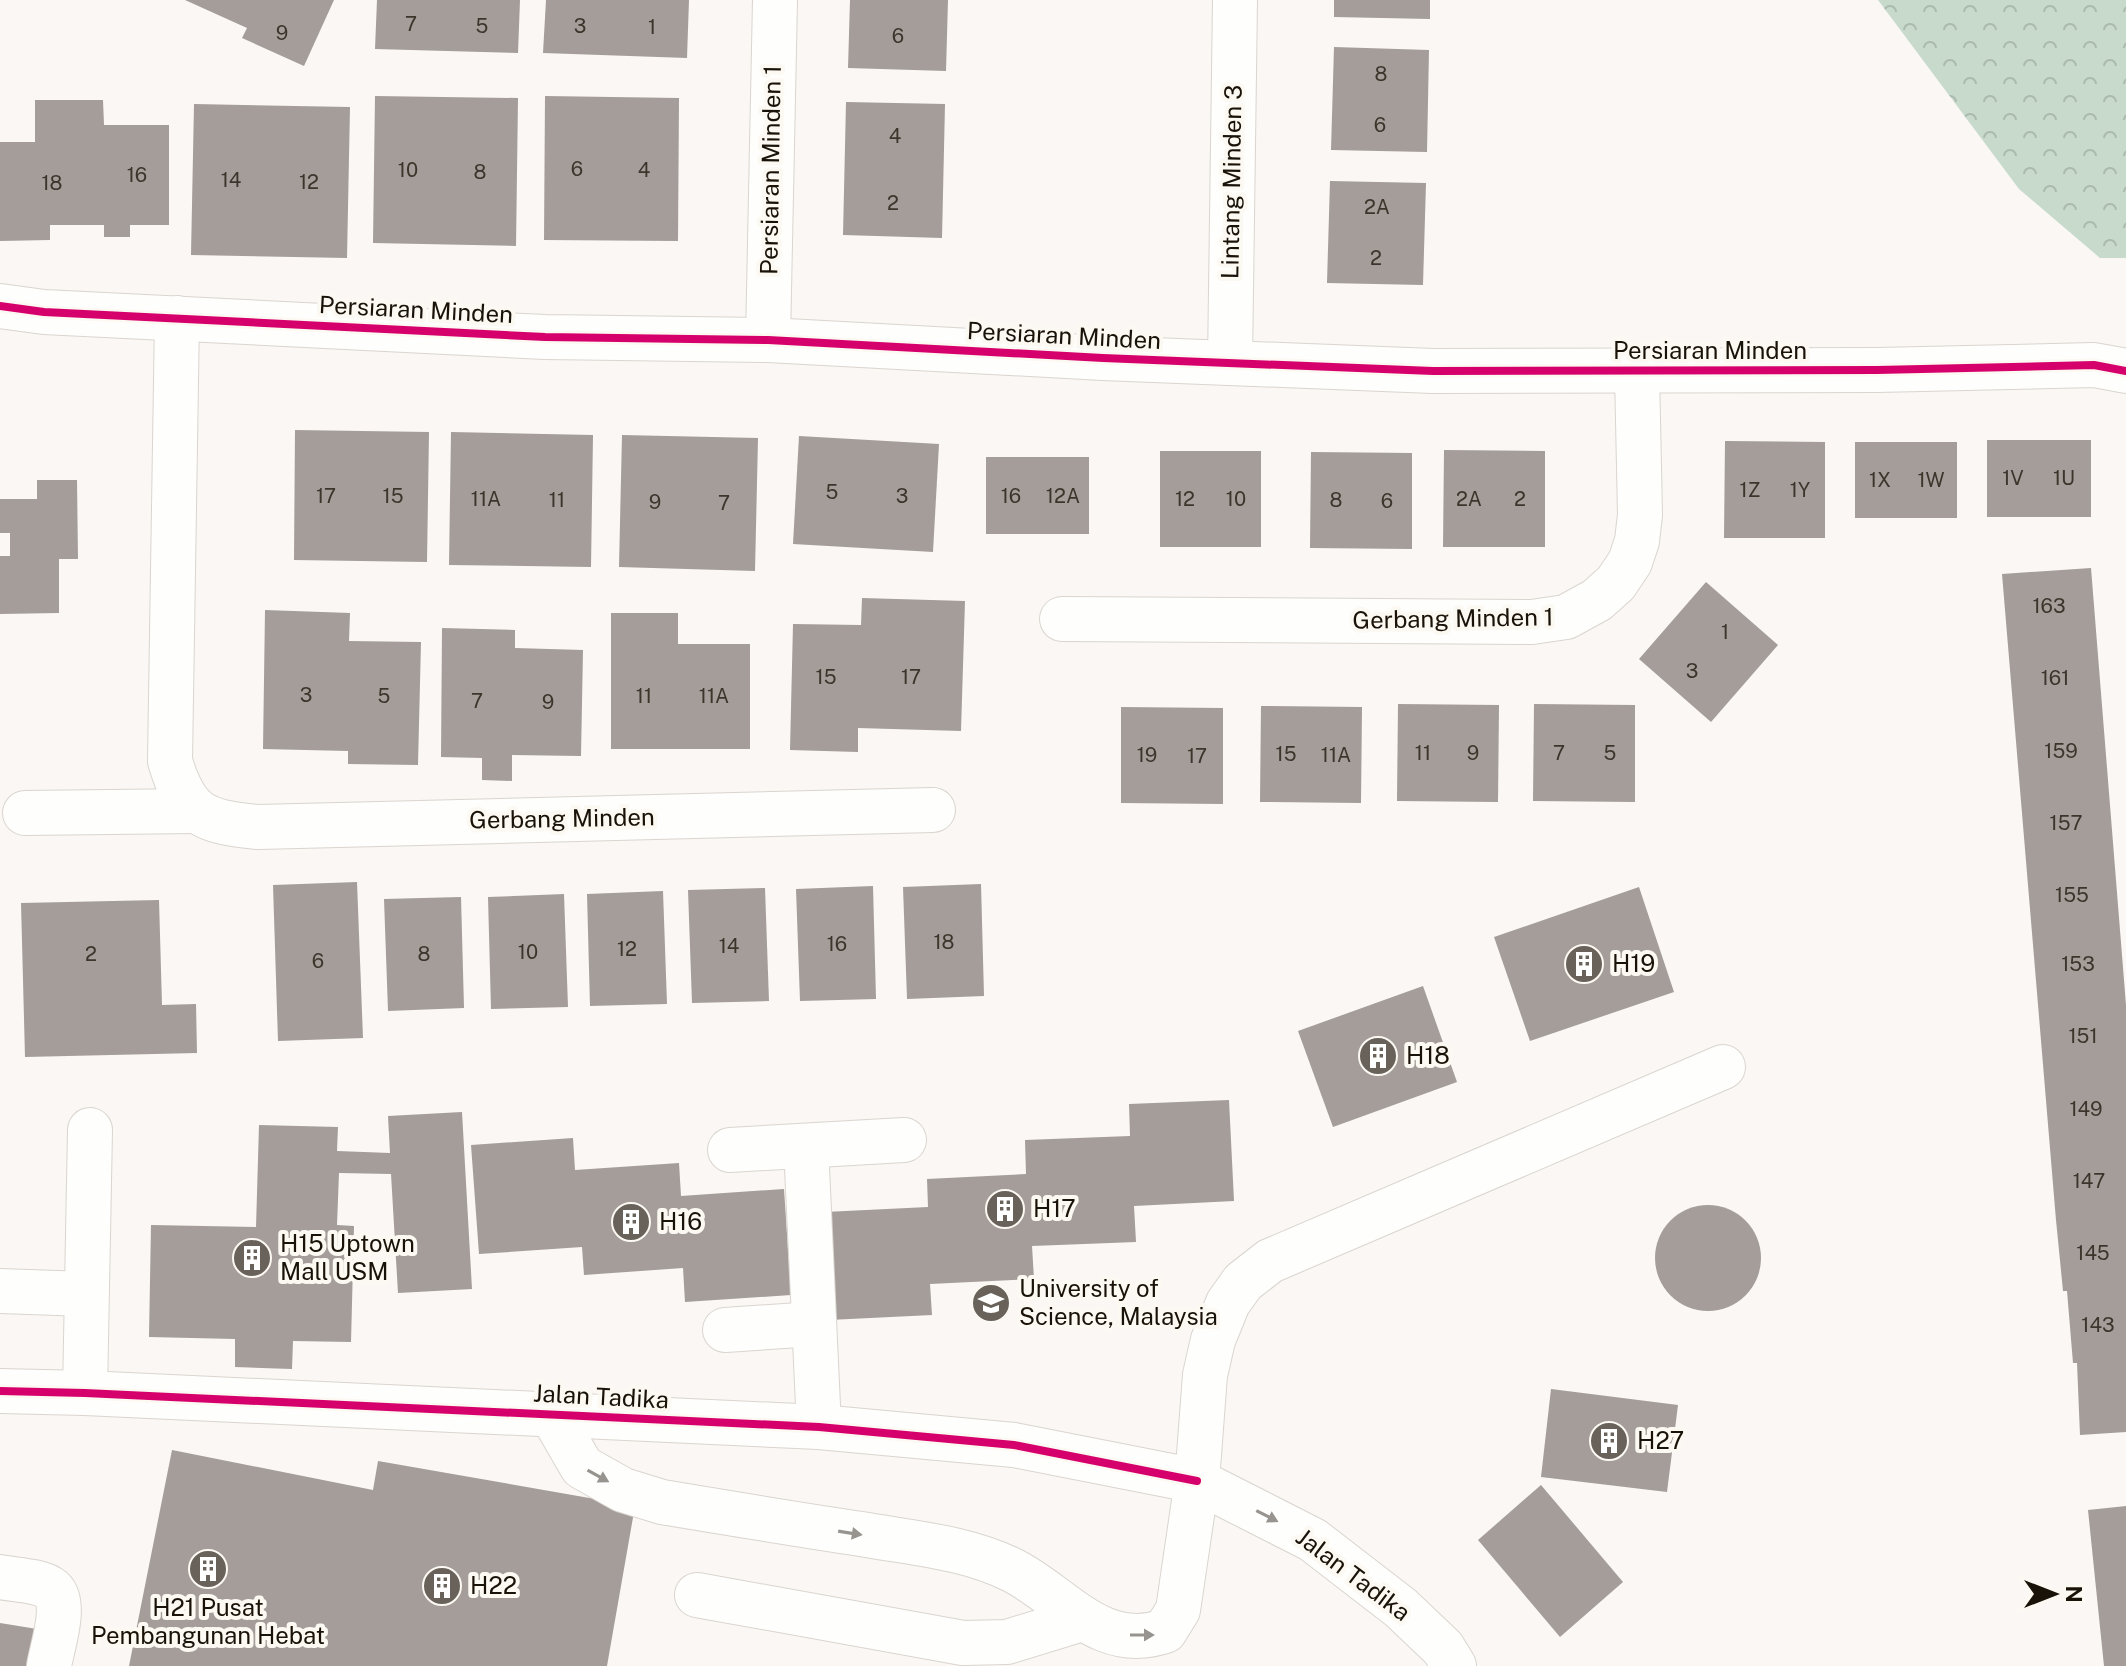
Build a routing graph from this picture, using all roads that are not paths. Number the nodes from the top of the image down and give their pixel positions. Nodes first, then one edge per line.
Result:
1 (775, 0) edge
2 (1235, 0) edge
3 (0, 306) edge
4 (177, 318) junction
5 (768, 340) junction
6 (1230, 363) junction
7 (2126, 371) edge
8 (1637, 372) junction
9 (1062, 619) dead end
10 (933, 810) dead end
11 (195, 811) junction
12 (25, 813) dead end
13 (1723, 1067) dead end
14 (90, 1130) dead end
15 (904, 1140) dead end
16 (806, 1146) junction
17 (730, 1150) dead end
18 (0, 1291) edge
19 (86, 1294) junction
20 (814, 1324) junction
21 (725, 1330) dead end
22 (0, 1391) edge
23 (85, 1393) junction
24 (552, 1415) junction
25 (819, 1427) junction
26 (1197, 1481) junction
27 (0, 1577) edge
28 (697, 1595) dead end
29 (1082, 1619) junction
30 (49, 1666) edge
31 (1454, 1666) edge

1 - 5 street, Persiaran Minden 1
2 - 6 street, Lintang Minden 3
3 - 4 street, Persiaran Minden
4 - 5 street, Persiaran Minden
4 - 11 street
5 - 6 street, Persiaran Minden
6 - 8 street, Persiaran Minden
7 - 8 street, Persiaran Minden
8 - 9 street, Gerbang Minden 1
10 - 11 street, Gerbang Minden
11 - 12 street, Gerbang Minden
13 - 26 street
14 - 19 street
15 - 16 street
16 - 17 street
16 - 20 street
18 - 19 street
19 - 23 street
20 - 21 street
20 - 25 street
22 - 23 street, Jalan Tadika
23 - 24 street, Jalan Tadika
24 - 25 street, Jalan Tadika
24 -> 29 street
25 - 26 street, Jalan Tadika
29 -> 26 street
26 -> 31 street, Jalan Tadika
27 - 30 street
28 - 29 street

